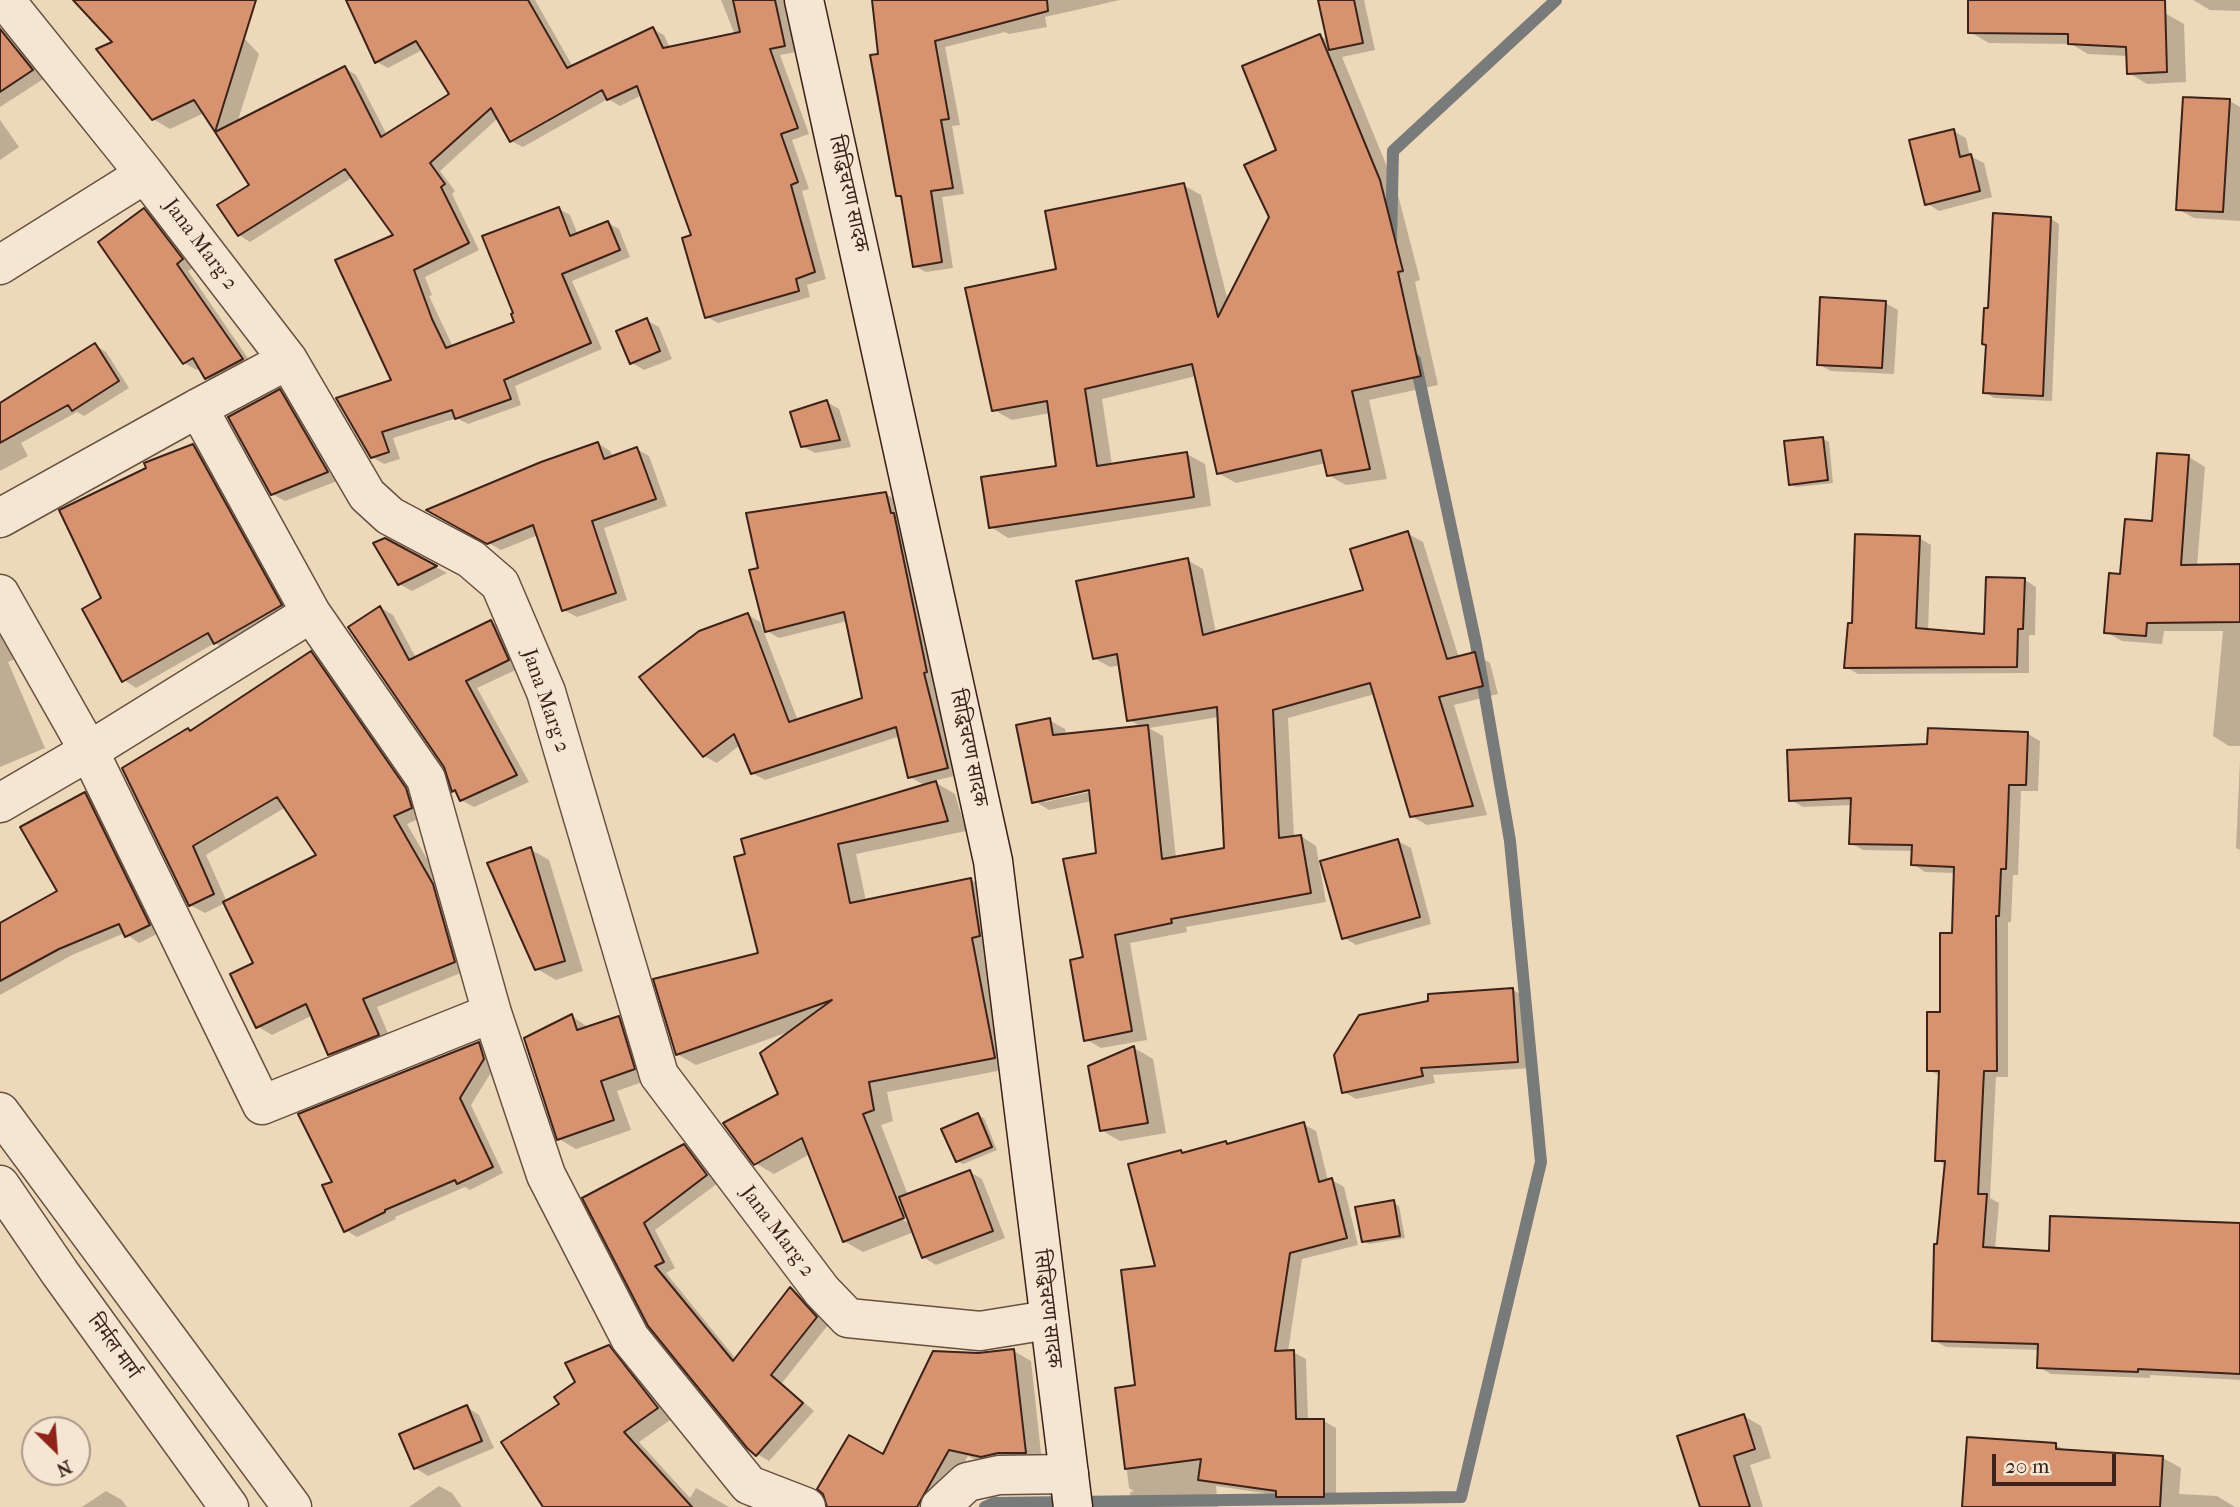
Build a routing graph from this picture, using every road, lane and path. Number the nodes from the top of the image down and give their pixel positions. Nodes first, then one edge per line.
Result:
1 (5, 0) edge
2 (804, 0) edge
3 (145, 174) junction
4 (0, 265) edge
5 (288, 360) junction
6 (198, 408) junction
7 (0, 518) edge
8 (0, 594) edge
9 (311, 613) junction
10 (89, 751) junction
11 (0, 803) edge
12 (492, 1013) junction
13 (0, 1112) edge
14 (0, 1185) edge
15 (1048, 1320) junction
16 (1071, 1491) edge
17 (229, 1507) edge
18 (292, 1507) edge
19 (806, 1507) edge
20 (940, 1507) edge

1 - 3 street, Jana Marg 2
2 - 15 street, सिद्धिचरण सादक
3 - 4 street
3 - 5 street, Jana Marg 2
5 - 6 street
5 - 15 street, Jana Marg 2
6 - 7 street
6 - 9 street
8 - 10 street
9 - 10 street
9 - 12 street
10 - 11 street
10 - 12 street
12 - 19 street
13 - 18 street
14 - 17 street, निर्मल मार्ग
15 - 16 street, सिद्धिचरण सादक
16 - 20 street

